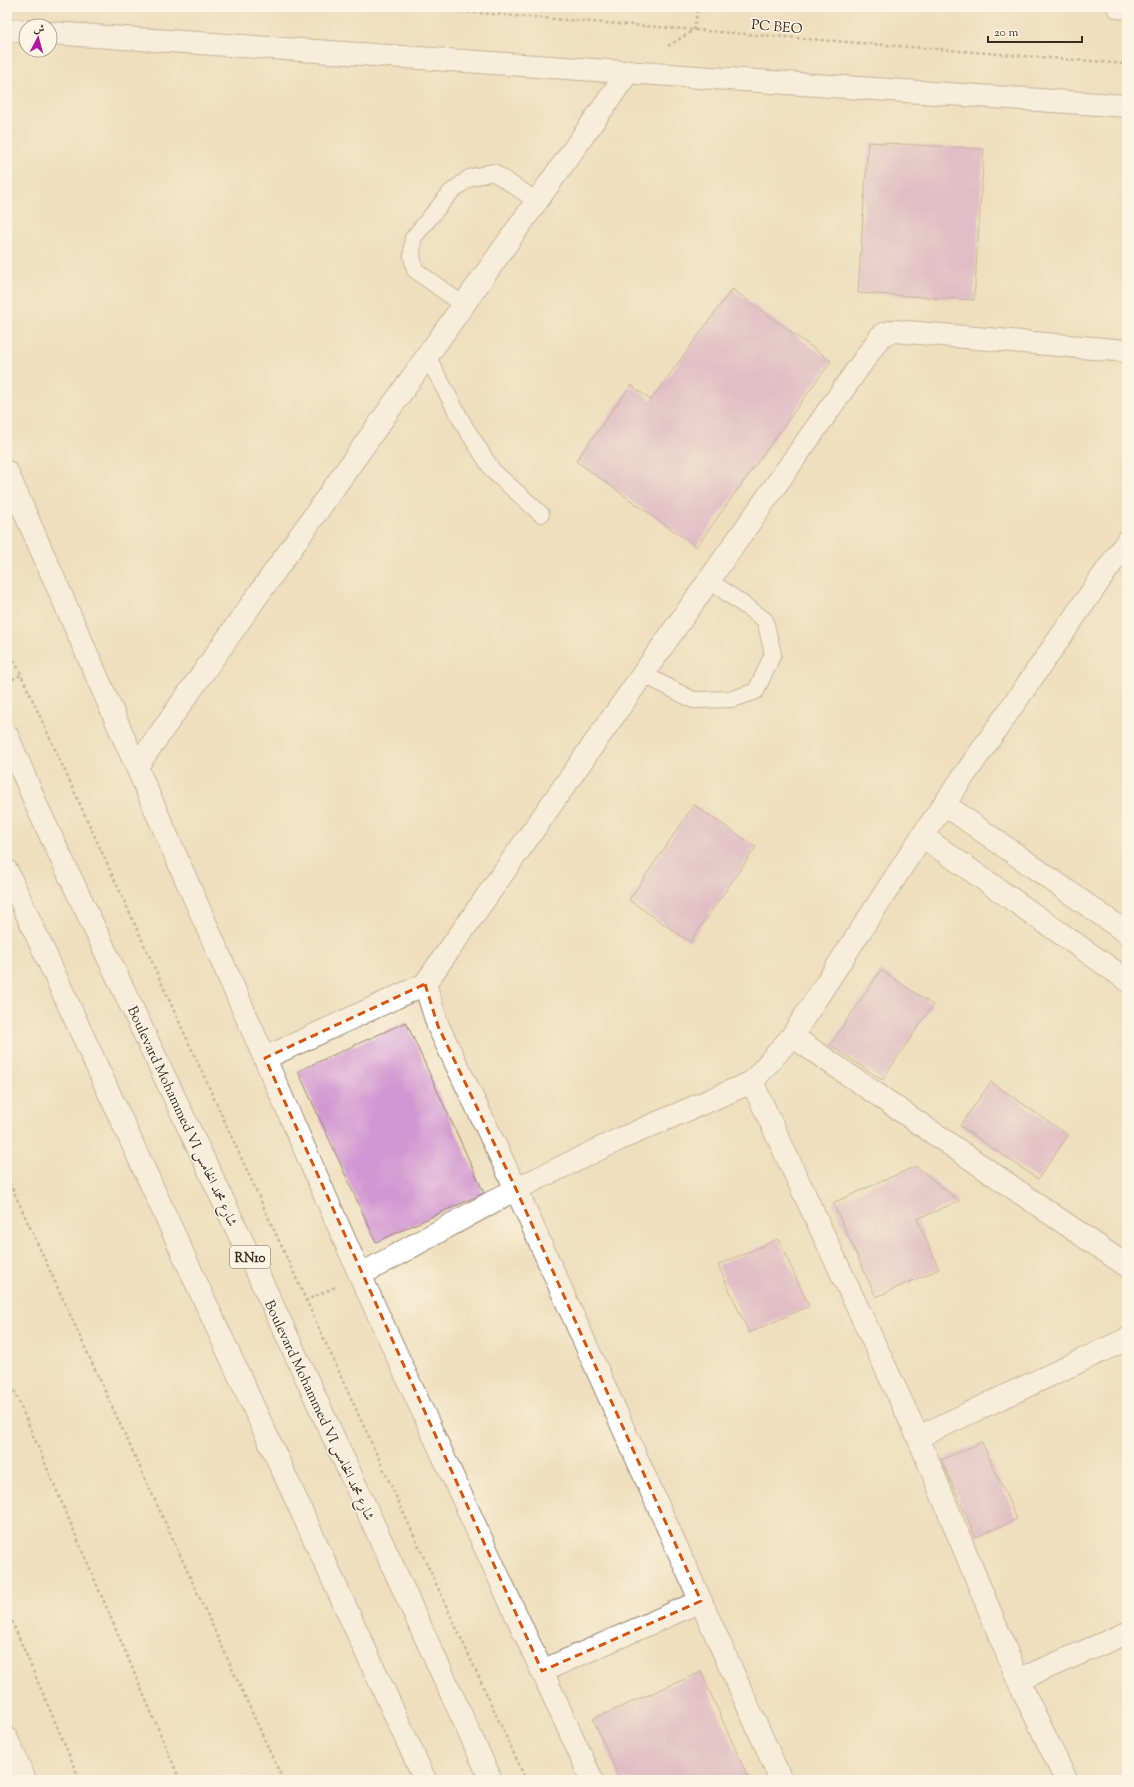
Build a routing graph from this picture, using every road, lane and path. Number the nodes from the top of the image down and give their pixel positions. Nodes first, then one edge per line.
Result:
1 (402, 7) edge
2 (698, 7) edge
3 (1118, 7) edge
4 (1127, 8) edge
5 (7, 30) edge
6 (694, 30) junction
7 (18, 31) edge
8 (58, 34) edge
9 (668, 46) dead end
10 (1127, 64) edge
11 (629, 71) junction
12 (1127, 106) edge
13 (537, 201) junction
14 (463, 305) junction
15 (1127, 351) edge
16 (427, 356) junction
17 (7, 472) edge
18 (542, 514) dead end
19 (1127, 541) edge
20 (710, 581) junction
21 (7, 644) edge
22 (643, 674) junction
23 (21, 675) junction
24 (7, 682) edge
25 (7, 736) edge
26 (136, 766) junction
27 (944, 804) junction
28 (922, 836) junction
29 (7, 871) edge
30 (1127, 933) edge
31 (1127, 980) edge
32 (425, 984) junction
33 (792, 1036) junction
34 (265, 1058) junction
35 (752, 1082) junction
36 (7, 1177) edge
37 (516, 1189) junction
38 (1127, 1266) edge
39 (360, 1275) junction
40 (306, 1300) junction
41 (1127, 1339) edge
42 (7, 1374) edge
43 (918, 1438) junction
44 (701, 1601) junction
45 (7, 1610) edge
46 (1127, 1633) edge
47 (542, 1671) junction
48 (1018, 1680) junction
49 (7, 1739) edge
50 (25, 1780) edge
51 (80, 1780) edge
52 (180, 1780) edge
53 (283, 1780) edge
54 (425, 1780) edge
55 (491, 1780) edge
56 (526, 1780) edge
57 (592, 1780) edge
58 (781, 1780) edge
59 (1066, 1780) edge

1 - 6 path, PC BEO
2 - 6 path
3 - 4 street
5 - 7 street
6 - 9 path
6 - 10 path, PC BEO
8 - 11 street
11 - 12 street
11 - 13 street
13 - 14 street
13 - 14 lane
14 - 16 street
15 - 20 street
16 - 18 lane
16 - 26 street
17 - 26 street
19 - 27 street
20 - 22 street
20 - 22 lane
21 - 23 path
22 - 32 street
23 - 24 path
23 - 40 path
25 - 55 street, Boulevard Mohammed VI شارع محمد الخامس / RN10
26 - 34 street
27 - 28 street
27 - 30 street
28 - 31 street
28 - 33 street
29 - 54 street
32 - 34 street
32 - 37 street
33 - 35 street
33 - 38 street
34 - 39 street
35 - 37 street
35 - 43 street
36 - 53 path
37 - 39 street
37 - 44 street
39 - 40 path
39 - 47 street
40 - 56 path
41 - 43 street
42 - 52 path
43 - 48 street
44 - 47 street
44 - 58 street
45 - 51 path
46 - 48 street
47 - 57 street
48 - 59 street
49 - 50 street

